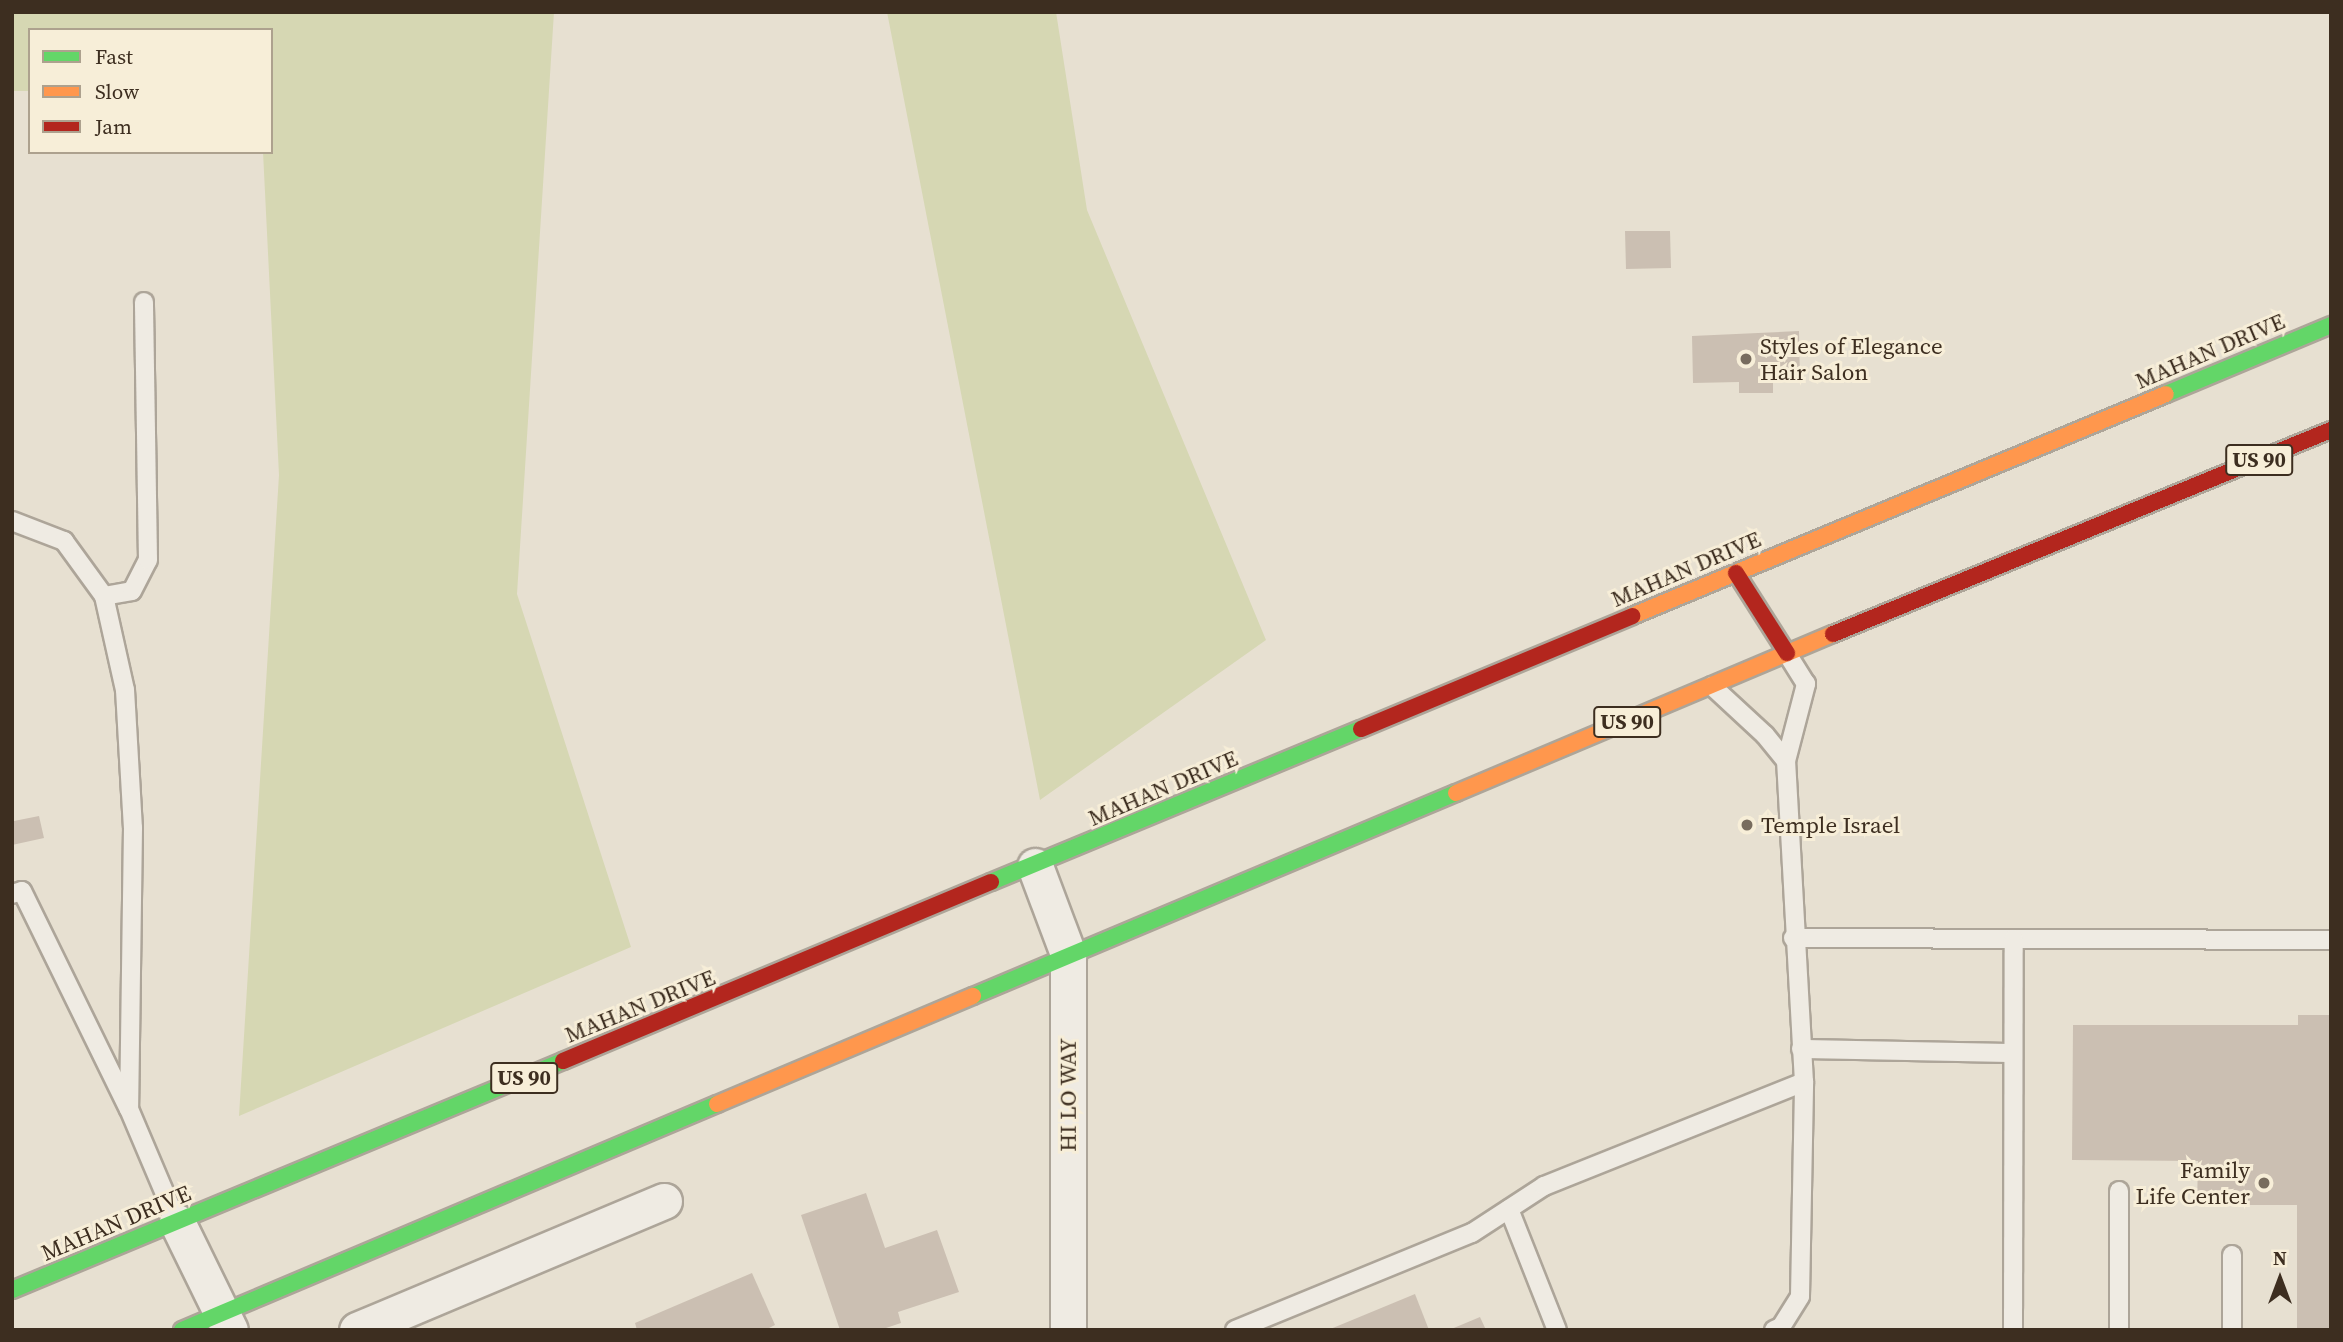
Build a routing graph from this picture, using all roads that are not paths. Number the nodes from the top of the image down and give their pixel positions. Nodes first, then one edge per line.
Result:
1 (144, 302) dead end
2 (2331, 325) edge
3 (2331, 430) edge
4 (12, 522) edge
5 (1736, 573) junction
6 (103, 596) junction
7 (1787, 653) junction
8 (1712, 687) junction
9 (1786, 761) junction
10 (1035, 866) junction
11 (12, 894) edge
12 (1793, 938) junction
13 (2014, 939) junction
14 (2331, 940) edge
15 (1068, 954) junction
16 (1801, 1049) junction
17 (2013, 1053) junction
18 (1804, 1082) junction
19 (129, 1109) junction
20 (2119, 1191) dead end
21 (664, 1201) dead end
22 (1509, 1209) junction
23 (177, 1222) junction
24 (2232, 1255) dead end
25 (12, 1290) edge
26 (226, 1322) edge
27 (182, 1330) edge
28 (357, 1330) edge
29 (1068, 1330) edge
30 (1235, 1330) edge
31 (1557, 1330) edge
32 (1774, 1330) edge
33 (2013, 1330) edge
34 (2119, 1330) edge
35 (2232, 1330) edge

1 - 6 lane
2 - 5 main road, MAHAN DRIVE / US 90
3 - 7 main road, US 90
4 - 6 lane
5 - 7 main road
5 - 10 main road, MAHAN DRIVE / US 90
6 - 19 lane
7 - 8 main road, US 90
7 - 9 lane
8 - 9 lane
8 - 15 main road, US 90
9 - 12 lane
10 - 15 street, HI LO WAY
10 - 23 main road, MAHAN DRIVE / US 90
11 - 19 lane
12 - 13 lane
12 - 16 lane
13 - 14 lane
13 - 17 lane
15 - 26 main road, US 90
15 - 29 street, HI LO WAY
16 - 17 lane
16 - 18 lane
17 - 33 lane
18 - 22 lane
18 - 32 lane
19 - 23 lane
20 - 34 lane
21 - 28 street
22 - 30 lane
22 - 31 lane
23 - 25 main road, MAHAN DRIVE / US 90
23 - 26 street
24 - 35 lane
26 - 27 main road, US 90

